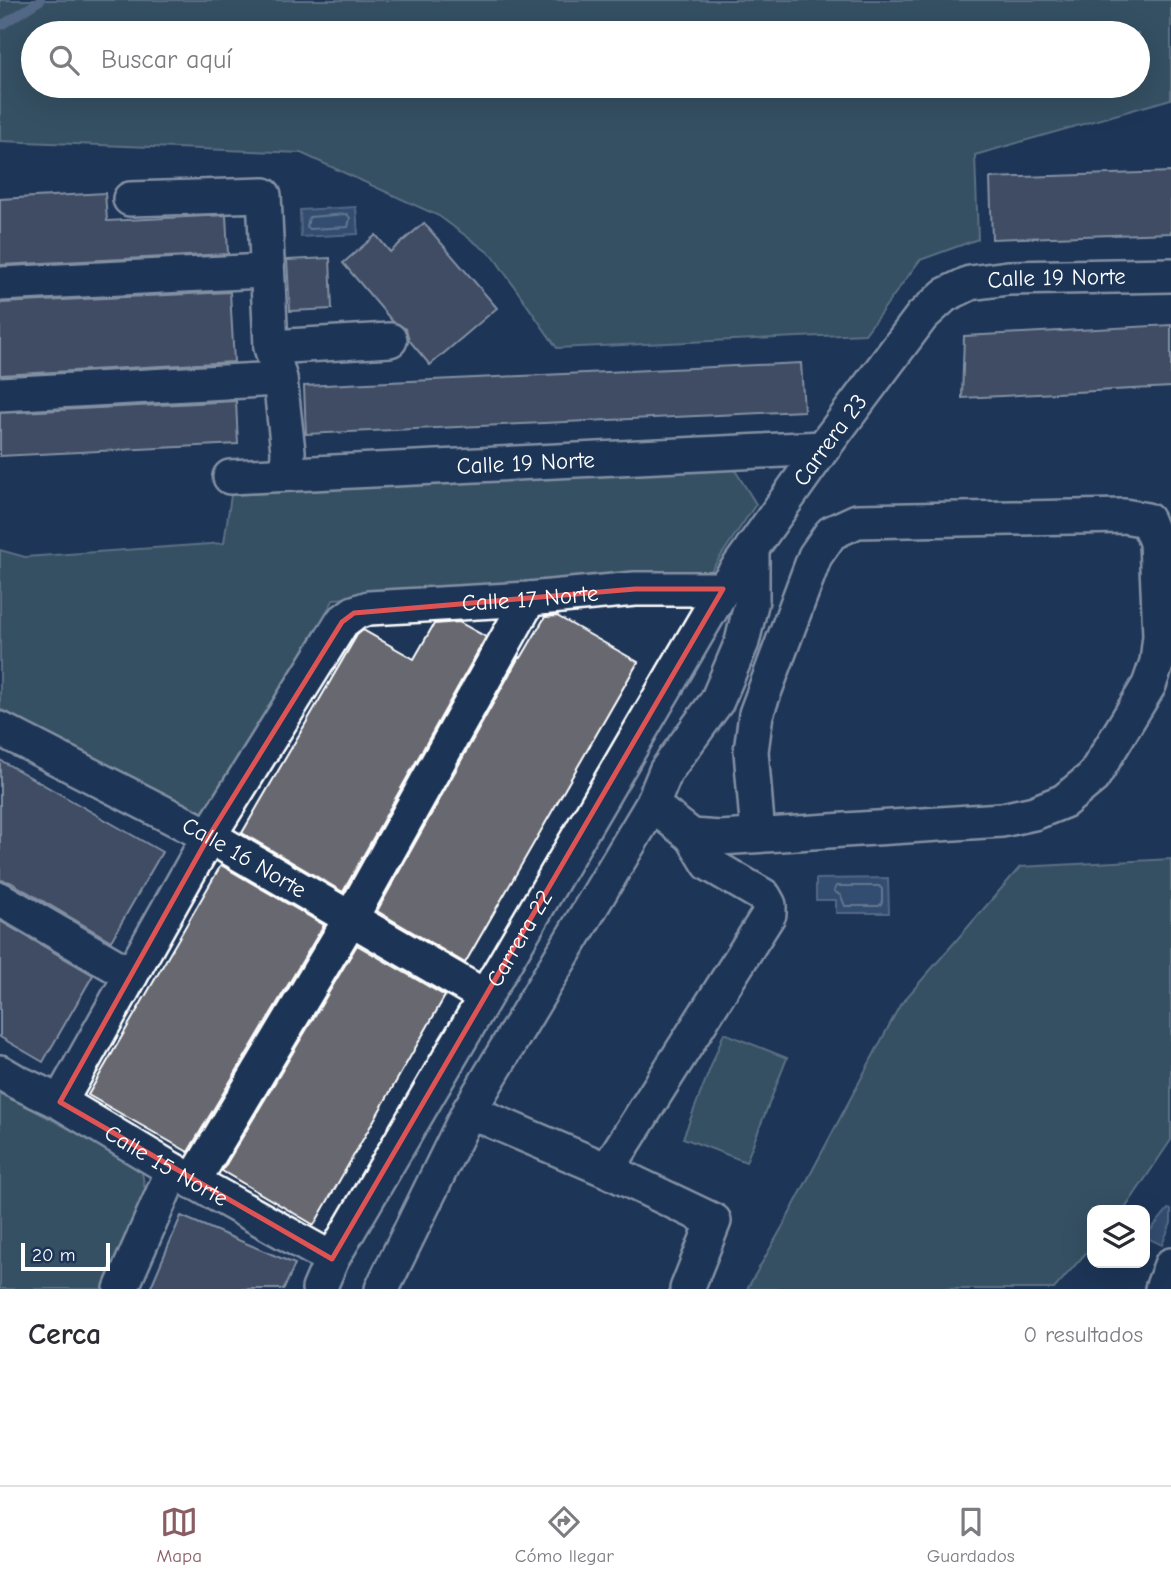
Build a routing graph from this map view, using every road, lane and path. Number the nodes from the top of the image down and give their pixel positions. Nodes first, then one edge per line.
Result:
1 (130, 199) dead end
2 (266, 271) junction
3 (1171, 275) edge
4 (0, 284) edge
5 (945, 295) joint
6 (390, 340) dead end
7 (271, 347) junction
8 (280, 379) junction
9 (0, 394) edge
10 (823, 448) junction
11 (287, 474) junction
12 (230, 477) dead end
13 (752, 548) junction
14 (723, 589) junction
15 (529, 599) junction
16 (0, 729) edge
17 (652, 805) junction
18 (758, 835) junction
19 (209, 836) junction
20 (692, 836) junction
21 (0, 900) edge
22 (351, 918) junction
23 (131, 975) junction
24 (484, 996) junction
25 (0, 1072) edge
26 (61, 1102) junction
27 (469, 1111) junction
28 (607, 1170) junction
29 (183, 1176) junction
30 (332, 1259) junction
31 (1171, 1265) edge
32 (121, 1289) edge
33 (319, 1289) edge
34 (382, 1289) edge
35 (687, 1289) edge
36 (1162, 1289) edge

1 - 2 street
2 - 4 street
2 - 7 street
3 - 5 street, Calle 19 Norte
5 - 10 street, Carrera 23
6 - 7 street
7 - 8 street
8 - 9 street
8 - 11 street
10 - 11 street, Calle 19 Norte
10 - 13 street, Carrera 23
11 - 12 street, Calle 19 Norte
13 - 14 street, Carrera 23
13 - 17 street
14 - 15 street, Calle 17 Norte
14 - 24 street, Carrera 22
15 - 19 street, Calle 17 Norte
15 - 22 street
16 - 19 street, Calle 16 Norte
17 - 20 street
17 - 27 street
18 - 18 street
18 - 20 street
19 - 22 street, Calle 16 Norte
19 - 23 street
20 - 28 street
21 - 23 street
22 - 24 street, Calle 16 Norte
22 - 29 street
23 - 26 street
24 - 30 street, Carrera 22
25 - 26 street, Calle 15 Norte
26 - 29 street, Calle 15 Norte
27 - 28 street
27 - 34 street
28 - 35 street
29 - 30 street, Calle 15 Norte
29 - 32 street
30 - 33 street, Carrera 22
31 - 36 street

